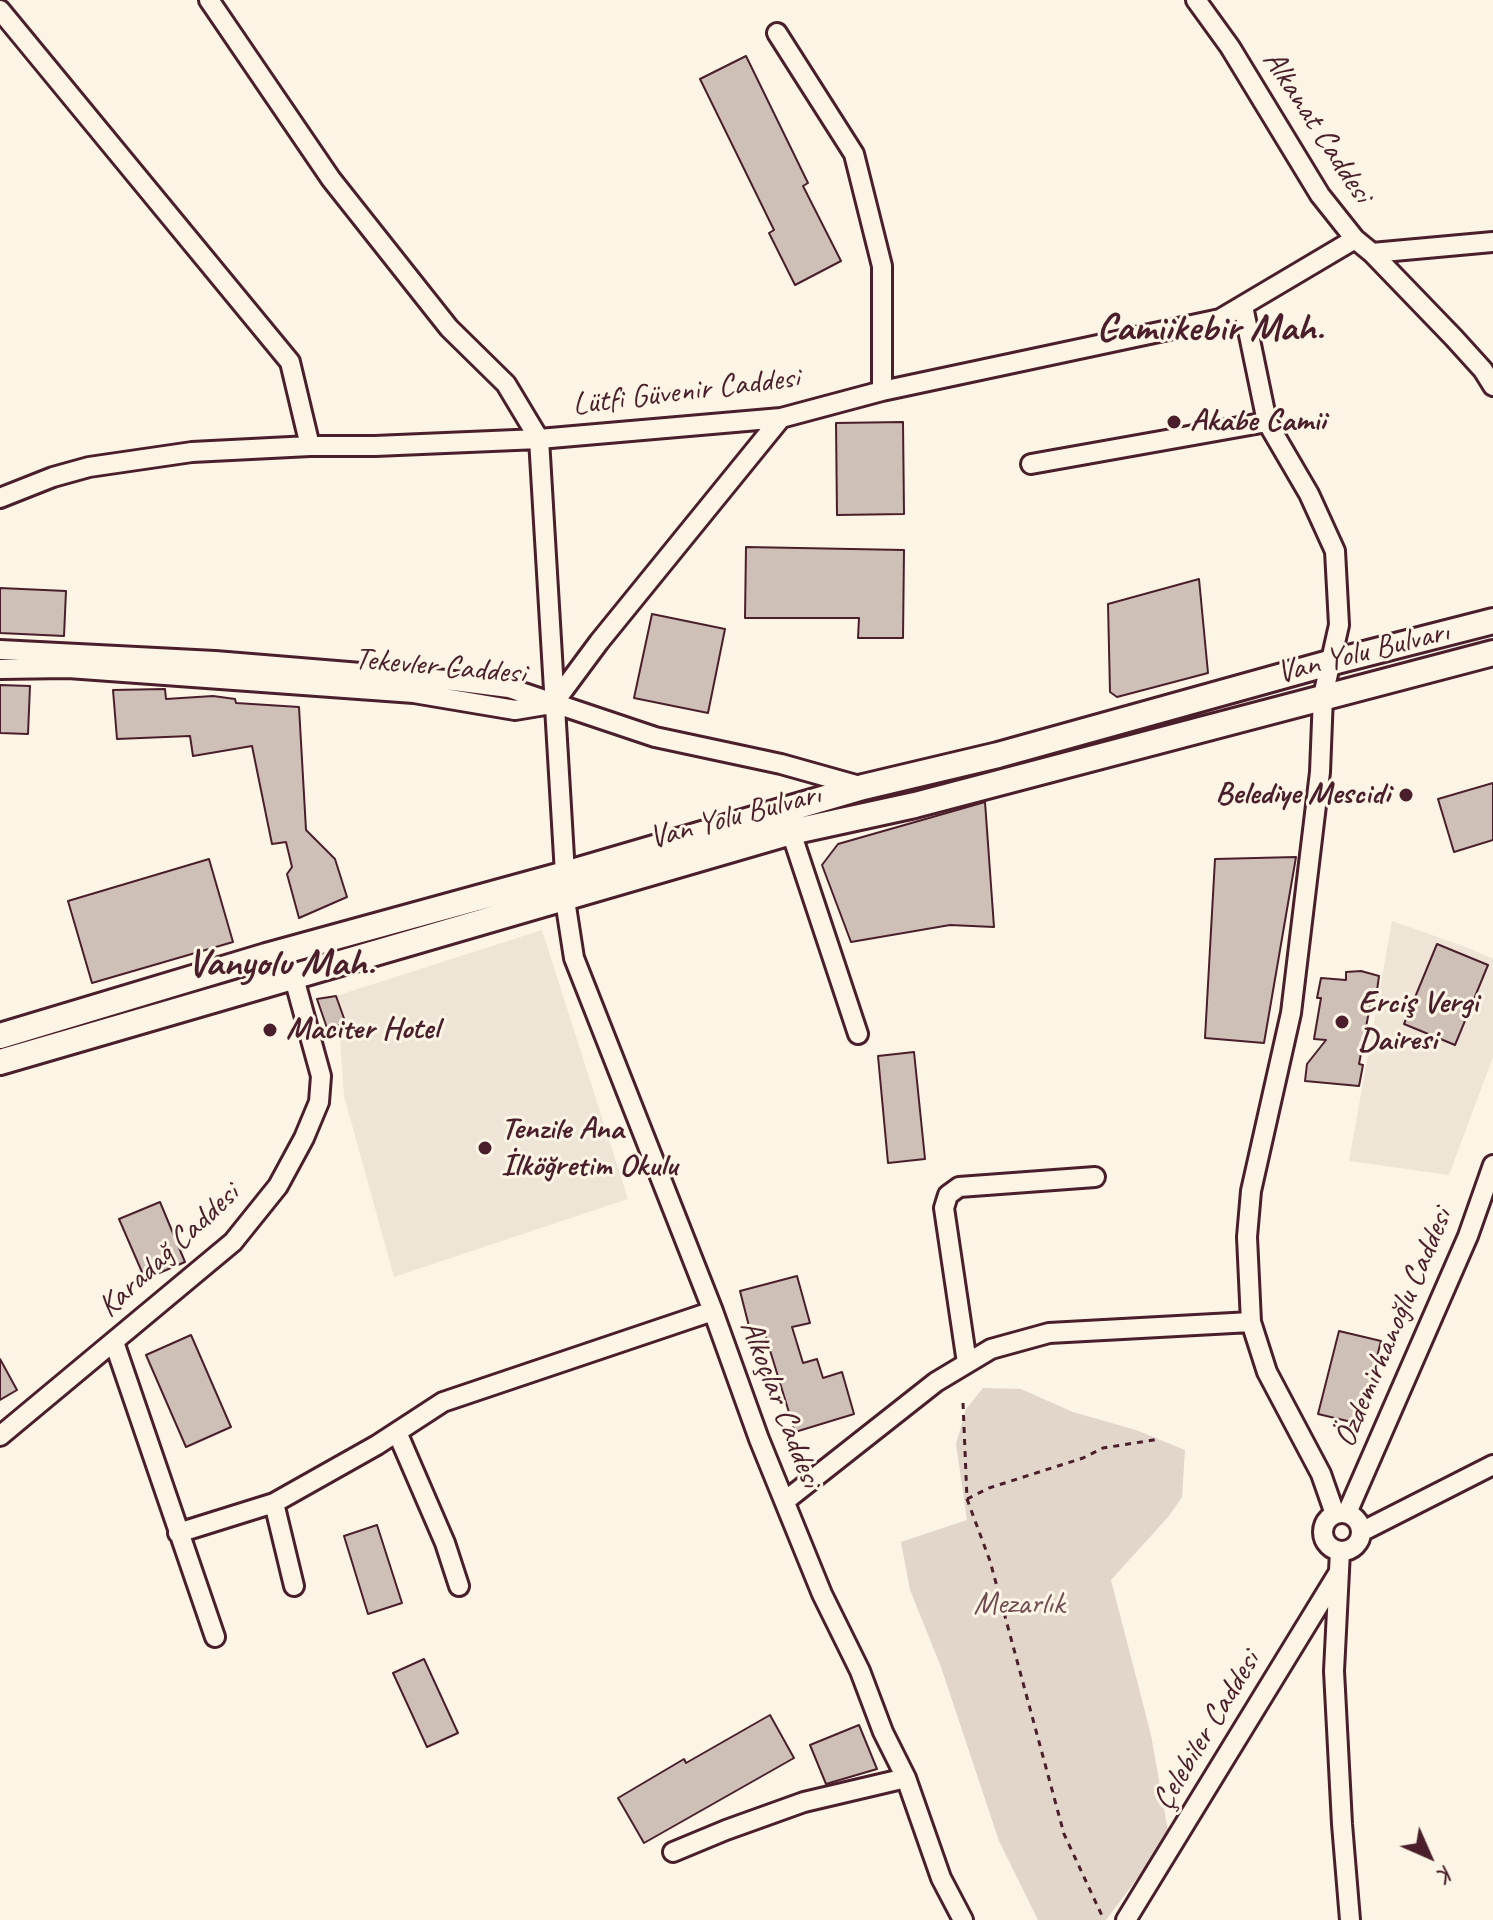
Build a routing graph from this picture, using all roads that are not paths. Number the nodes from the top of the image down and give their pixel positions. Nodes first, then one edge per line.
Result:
1 (1196, 0) edge
2 (213, 2) edge
3 (0, 10) edge
4 (777, 33) dead end
5 (1355, 239) junction
6 (1493, 242) edge
7 (1372, 253) junction
8 (1243, 306) junction
9 (1493, 386) edge
10 (882, 391) junction
11 (781, 418) junction
12 (1267, 422) junction
13 (539, 439) junction
14 (310, 446) junction
15 (1031, 464) dead end
16 (0, 498) edge
17 (1493, 621) edge
18 (0, 650) edge
19 (1493, 653) edge
20 (1329, 663) junction
21 (0, 669) edge
22 (1323, 696) junction
23 (553, 704) junction
24 (863, 787) junction
25 (791, 832) junction
26 (565, 874) junction
27 (565, 900) junction
28 (294, 978) junction
29 (858, 1034) dead end
30 (0, 1036) edge
31 (0, 1062) edge
32 (1493, 1165) edge
33 (1095, 1177) dead end
34 (713, 1311) junction
35 (1251, 1322) junction
36 (114, 1342) junction
37 (967, 1363) junction
38 (397, 1432) junction
39 (0, 1436) edge
40 (1493, 1465) edge
41 (785, 1501) junction
42 (274, 1503) junction
43 (1341, 1514) junction
44 (1361, 1532) junction
45 (178, 1533) junction
46 (1340, 1551) junction
47 (1339, 1572) junction
48 (294, 1586) dead end
49 (459, 1586) dead end
50 (215, 1637) dead end
51 (906, 1778) junction
52 (673, 1852) dead end
53 (963, 1920) edge
54 (1126, 1920) edge
55 (1350, 1920) edge

1 - 5 street, Alkanat Caddesi
2 - 13 street
3 - 14 street
4 - 10 street
5 - 7 street, Alkanat Caddesi
5 - 8 street, Lütfi Güvenir Caddesi
6 - 7 street
7 - 9 street, Alkanat Caddesi
8 - 10 street, Lütfi Güvenir Caddesi
8 - 12 street
10 - 11 street, Lütfi Güvenir Caddesi
11 - 13 street, Lütfi Güvenir Caddesi
11 - 23 street
12 - 15 street
12 - 20 street
13 - 14 street, Lütfi Güvenir Caddesi
13 - 23 street, Alkoçlar Caddesi
14 - 16 street, Lütfi Güvenir Caddesi
17 - 20 main road
18 - 23 street
19 - 22 main road, Van Yolu Bulvarı
20 - 22 street
20 - 24 main road
21 - 23 street, Tekevler Caddesi
22 - 25 main road, Van Yolu Bulvarı
22 - 35 street
23 - 24 street, Tekevler Caddesi
23 - 26 street, Alkoçlar Caddesi
24 - 26 main road
25 - 27 main road, Van Yolu Bulvarı
25 - 29 street
26 - 27 street, Alkoçlar Caddesi
26 - 30 main road
27 - 28 main road, Van Yolu Bulvarı
27 - 34 street, Alkoçlar Caddesi
28 - 31 main road, Van Yolu Bulvarı
28 - 36 street, Karadağ Caddesi
32 - 43 street, Özdemirhanoğlu Caddesi
33 - 37 street
34 - 38 street
34 - 41 street, Alkoçlar Caddesi
35 - 37 street
35 - 43 street
36 - 39 street, Karadağ Caddesi
36 - 45 street
37 - 41 street
38 - 42 street
38 - 49 street
40 - 44 street
41 - 51 street, Alkoçlar Caddesi
42 - 45 street
42 - 48 street
43 - 44 street
43 - 46 street
44 - 46 street
45 - 50 street
46 - 47 street
47 - 54 street, Çelebiler Caddesi
47 - 55 street
51 - 52 street
51 - 53 street, Alkoçlar Caddesi

